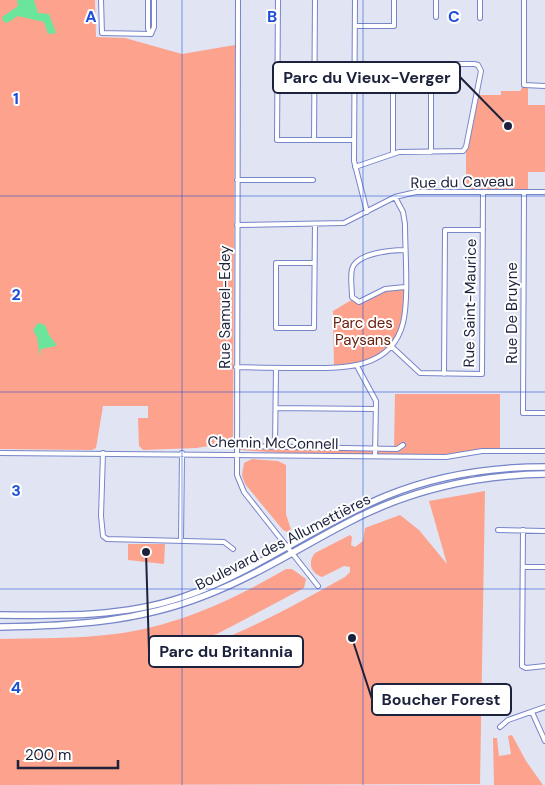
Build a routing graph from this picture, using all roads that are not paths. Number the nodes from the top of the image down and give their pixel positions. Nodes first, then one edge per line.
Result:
1 (101, 0) edge
2 (148, 0) edge
3 (154, 0) edge
4 (238, 0) edge
5 (278, 0) edge
6 (315, 0) edge
7 (355, 0) edge
8 (394, 0) edge
9 (436, 0) edge
10 (480, 0) edge
11 (524, 0) edge
12 (436, 17) dead end
13 (480, 18) dead end
14 (355, 26) junction
15 (150, 34) junction
16 (355, 64) junction
17 (393, 64) junction
18 (431, 64) junction
19 (545, 86) edge
20 (314, 140) junction
21 (354, 140) junction
22 (393, 152) junction
23 (431, 152) junction
24 (354, 167) junction
25 (237, 180) junction
26 (313, 180) dead end
27 (483, 192) junction
28 (524, 192) junction
29 (545, 192) edge
30 (395, 197) junction
31 (367, 212) junction
32 (315, 224) junction
33 (237, 225) junction
34 (482, 230) junction
35 (405, 250) junction
36 (314, 263) junction
37 (405, 287) junction
38 (391, 346) junction
39 (357, 366) junction
40 (236, 367) junction
41 (276, 368) junction
42 (444, 374) junction
43 (276, 408) junction
44 (375, 409) junction
45 (545, 413) edge
46 (403, 445) dead end
47 (236, 446) junction
48 (275, 447) junction
49 (375, 448) junction
50 (545, 451) edge
51 (0, 453) edge
52 (103, 453) junction
53 (182, 453) junction
54 (236, 454) junction
55 (375, 456) junction
56 (545, 467) edge
57 (545, 474) edge
58 (498, 530) dead end
59 (523, 530) junction
60 (545, 531) edge
61 (181, 540) junction
62 (287, 547) junction
63 (233, 549) dead end
64 (292, 553) junction
65 (523, 567) junction
66 (545, 567) edge
67 (318, 586) dead end
68 (0, 615) edge
69 (0, 627) edge
70 (522, 666) junction
71 (545, 666) edge
72 (518, 669) dead end
73 (545, 707) edge
74 (532, 712) junction
75 (500, 727) dead end
76 (545, 741) edge

1 - 15 street
2 - 15 street
3 - 15 street
4 - 25 street, Rue Samuel-Edey
5 - 20 street
6 - 20 street
7 - 14 street
8 - 14 street
9 - 12 street
10 - 13 street
11 - 19 street
14 - 16 street
16 - 17 street
16 - 21 street
17 - 18 street
17 - 22 street
18 - 23 street
18 - 23 street
20 - 21 street
21 - 24 street
22 - 23 street
22 - 24 street
24 - 31 street
25 - 26 street
25 - 33 street, Rue Samuel-Edey
27 - 28 street, Rue du Caveau
27 - 30 street, Rue du Caveau
27 - 34 street, Rue Saint-Maurice
28 - 29 street, Rue du Caveau
28 - 45 street, Rue De Bruyne
30 - 31 street, Rue du Caveau
30 - 35 street
31 - 32 street, Rue du Caveau
32 - 33 street, Rue du Caveau
32 - 36 street
33 - 40 street, Rue Samuel-Edey
34 - 42 street
34 - 42 street, Rue Saint-Maurice
35 - 37 street
35 - 37 street
36 - 36 street
37 - 38 street
38 - 39 street
38 - 42 street, Rue Saint-Maurice
39 - 41 street
39 - 44 street
40 - 41 street
40 - 47 street, Rue Samuel-Edey
41 - 43 street
43 - 44 street
43 - 48 street
44 - 49 street
46 - 49 street
47 - 48 street
47 - 54 street, Rue Samuel-Edey
48 - 49 street
49 - 55 street
50 - 55 street, Chemin McConnell
51 - 52 street, Chemin McConnell
52 - 53 street, Chemin McConnell
52 - 61 street
53 - 54 street, Chemin McConnell
53 - 61 street
54 - 55 street, Chemin McConnell
54 - 62 street, Rue Samuel-Edey
56 - 62 highway, Boulevard des Allumettières
57 - 64 highway, Boulevard des Allumettières
58 - 59 street
59 - 60 street
59 - 65 street
61 - 63 street
62 - 64 street, Rue Samuel-Edey
62 - 68 highway, Boulevard des Allumettières
64 - 67 street, Rue Samuel-Edey
64 - 69 highway, Boulevard des Allumettières
65 - 66 street
65 - 70 street
70 - 71 street
70 - 72 street
73 - 74 street
74 - 75 street
74 - 76 street

